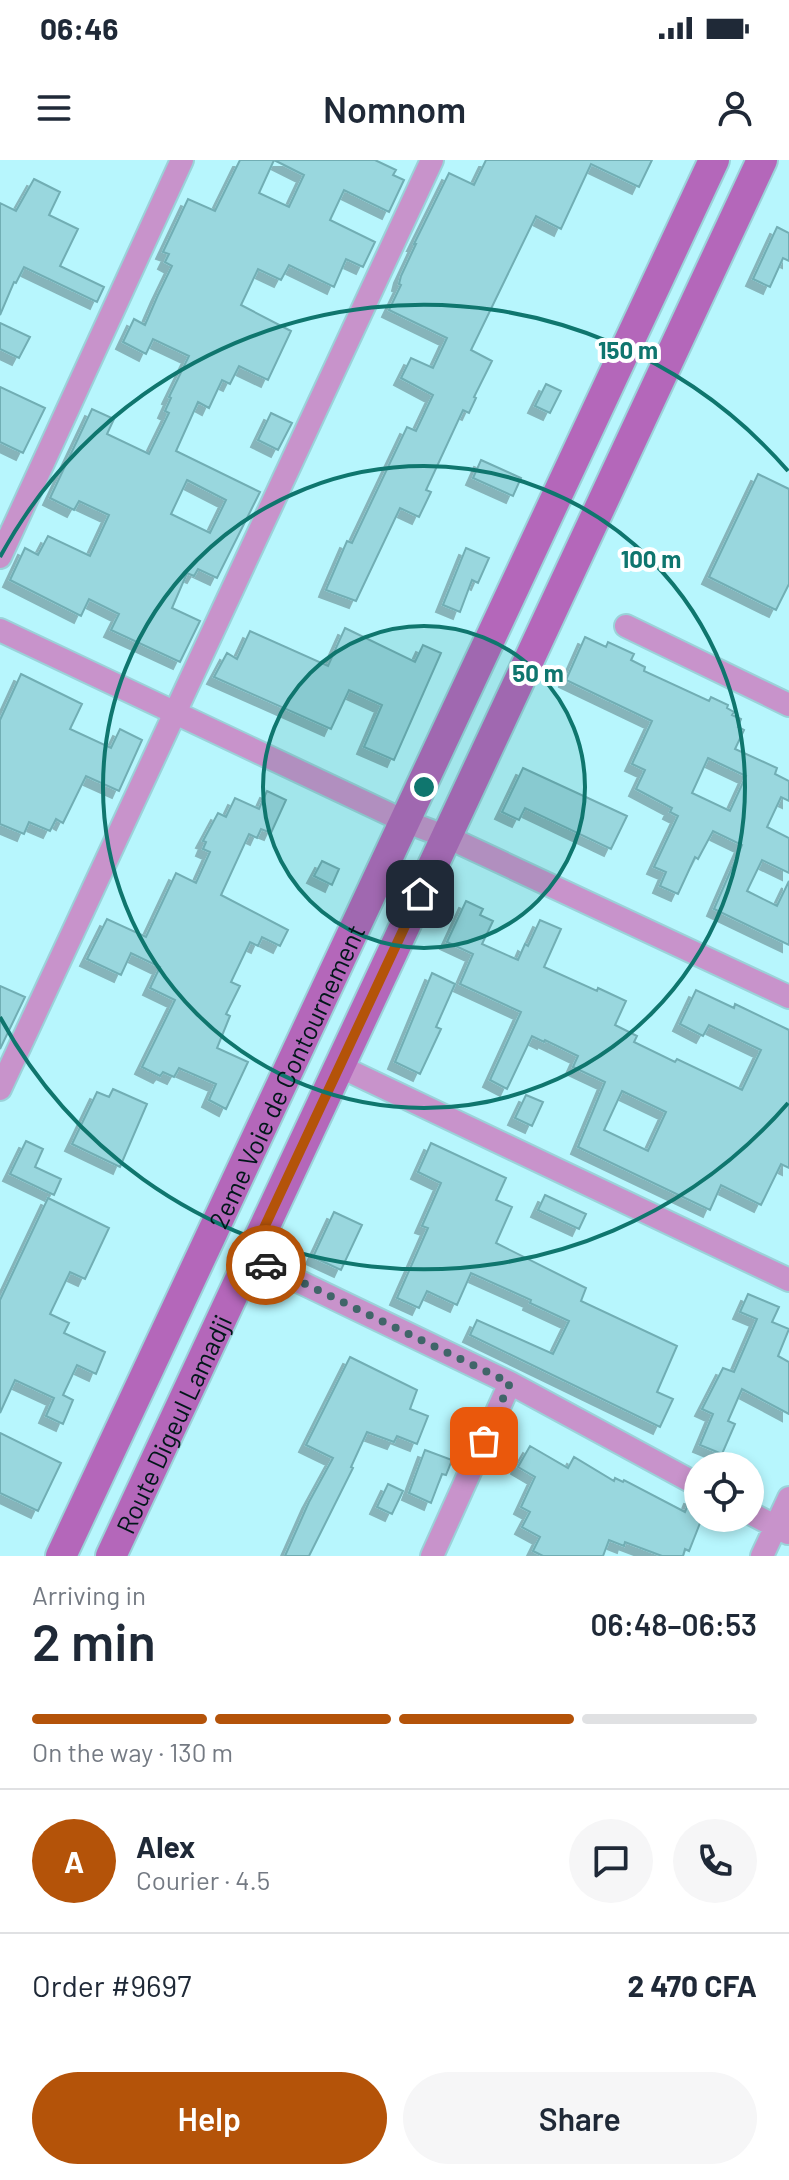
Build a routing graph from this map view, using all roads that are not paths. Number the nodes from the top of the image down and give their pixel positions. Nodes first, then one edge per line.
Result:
1 (182, 160) edge
2 (432, 160) edge
3 (714, 160) edge
4 (762, 160) edge
5 (0, 557) edge
6 (626, 626) dead end
7 (0, 630) edge
8 (789, 705) edge
9 (177, 712) junction
10 (404, 821) junction
11 (447, 837) junction
12 (789, 997) edge
13 (339, 1066) junction
14 (0, 1089) edge
15 (250, 1258) junction
16 (789, 1280) edge
17 (510, 1383) junction
18 (684, 1477) edge
19 (789, 1498) edge
20 (764, 1520) edge
21 (782, 1530) edge
22 (61, 1556) edge
23 (111, 1556) edge
24 (432, 1556) edge
25 (762, 1556) edge

1 - 5 street
2 - 9 street
3 - 10 main road, 2eme Voie de Contournement
4 - 11 main road, Route Digeul Lamadji
6 - 8 street
7 - 9 street
9 - 10 street
9 - 14 street
10 - 11 street
10 - 22 main road, 2eme Voie de Contournement
11 - 12 street
11 - 13 main road, Route Digeul Lamadji
13 - 15 main road, Route Digeul Lamadji
13 - 16 street
15 - 17 street
15 - 23 main road, Route Digeul Lamadji
17 - 18 street
17 - 24 street
19 - 21 street
20 - 21 street
21 - 25 street

